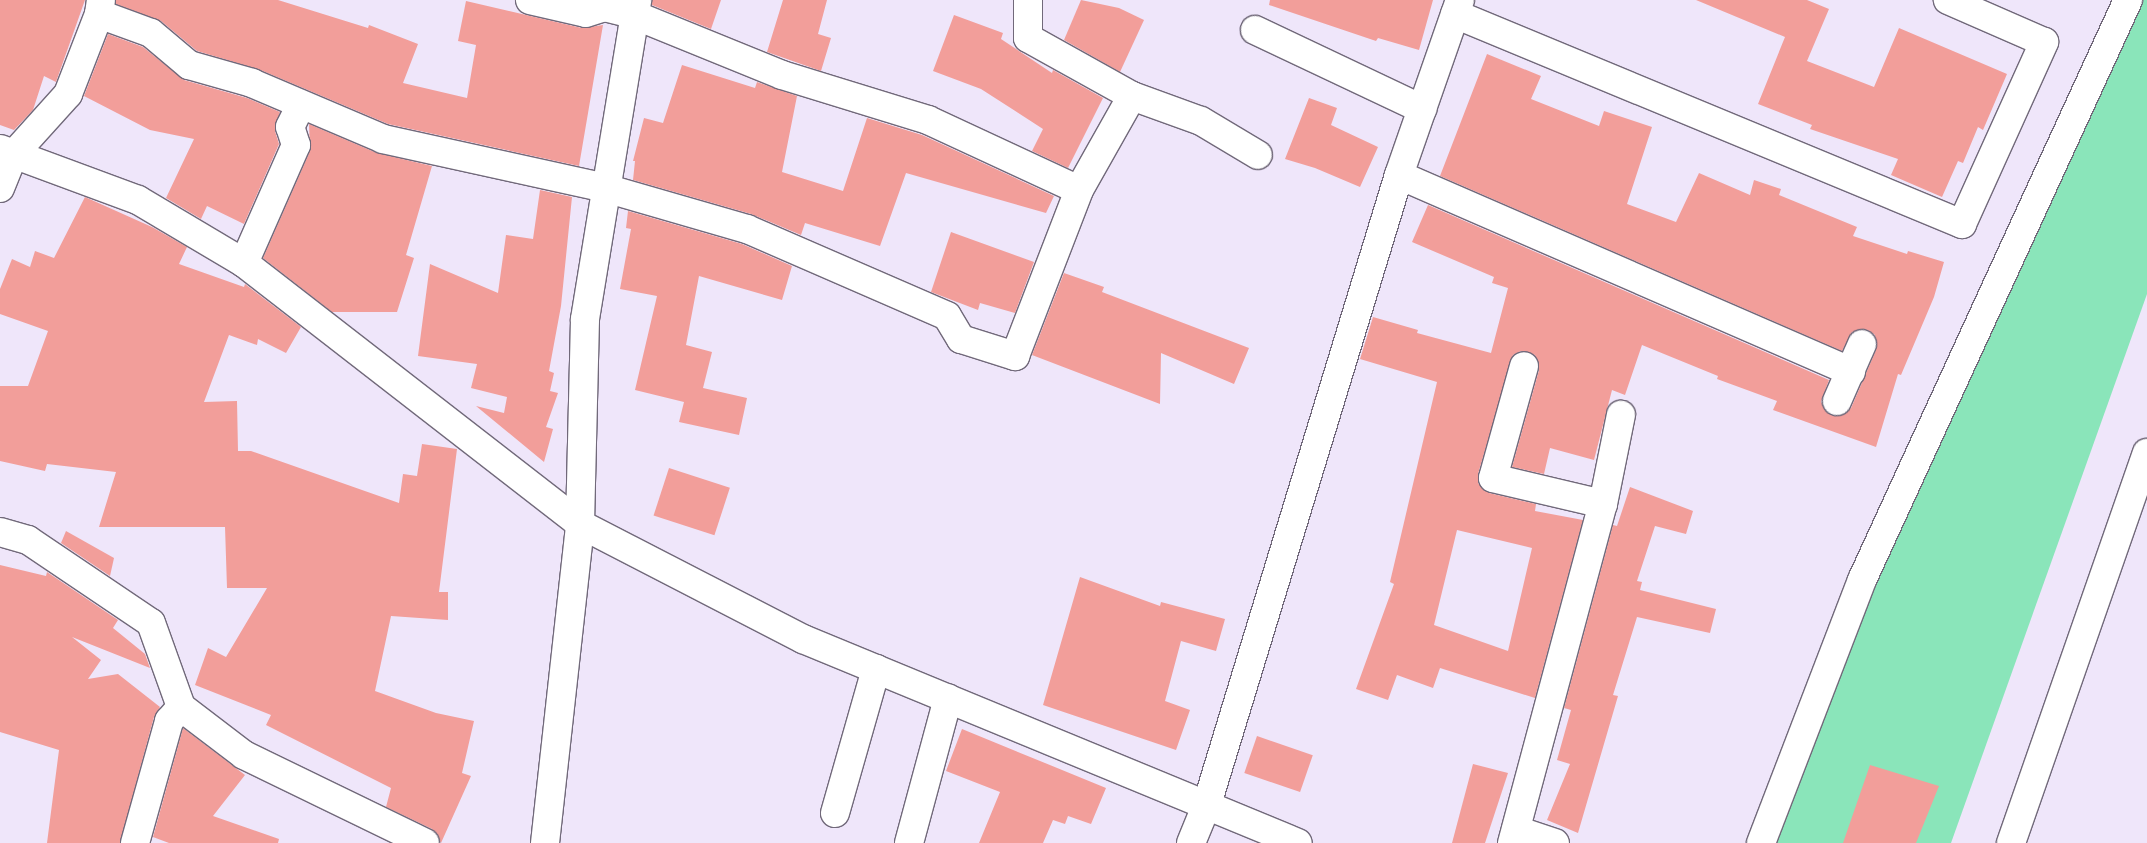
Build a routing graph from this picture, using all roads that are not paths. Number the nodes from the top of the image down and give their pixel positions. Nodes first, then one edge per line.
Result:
1 (530, 0) edge
2 (1028, 0) edge
3 (1948, 0) edge
4 (2128, 0) edge
5 (600, 3) edge
6 (100, 7) edge
7 (634, 7) edge
8 (1457, 7) edge
9 (1255, 30) dead end
10 (1132, 96) junction
11 (301, 104) junction
12 (1422, 109) junction
13 (7, 152) edge
14 (1258, 155) dead end
15 (1399, 175) junction
16 (0, 188) edge
17 (605, 188) junction
18 (1079, 190) junction
19 (244, 263) junction
20 (1862, 344) dead end
21 (1524, 366) dead end
22 (1851, 372) junction
23 (1837, 401) dead end
24 (1621, 415) dead end
25 (2147, 453) edge
26 (1603, 504) junction
27 (580, 524) junction
28 (0, 532) edge
29 (876, 669) junction
30 (948, 698) junction
31 (181, 708) junction
32 (1207, 804) junction
33 (834, 813) dead end
34 (1514, 836) edge
35 (135, 843) edge
36 (425, 843) edge
37 (544, 843) edge
38 (909, 843) edge
39 (1191, 843) edge
40 (1298, 843) edge
41 (1556, 843) edge
42 (1761, 843) edge
43 (2011, 843) edge

1 - 5 street
2 - 10 street
3 - 8 street
4 - 42 street
5 - 7 street
6 - 11 street
6 - 13 street
7 - 17 street
7 - 18 street
8 - 12 street
9 - 12 street
10 - 14 street
10 - 18 street
11 - 17 street
11 - 19 street
12 - 15 street
13 - 16 street
13 - 19 street
15 - 22 street
15 - 32 street
17 - 18 street
17 - 27 street
19 - 27 street
20 - 22 street
21 - 26 street
22 - 23 street
24 - 26 street
25 - 43 street
26 - 34 street
27 - 29 street
27 - 37 street
28 - 31 street
29 - 30 street
29 - 33 street
30 - 32 street
30 - 38 street
31 - 35 street
31 - 36 street
32 - 39 street
32 - 40 street
34 - 41 street

